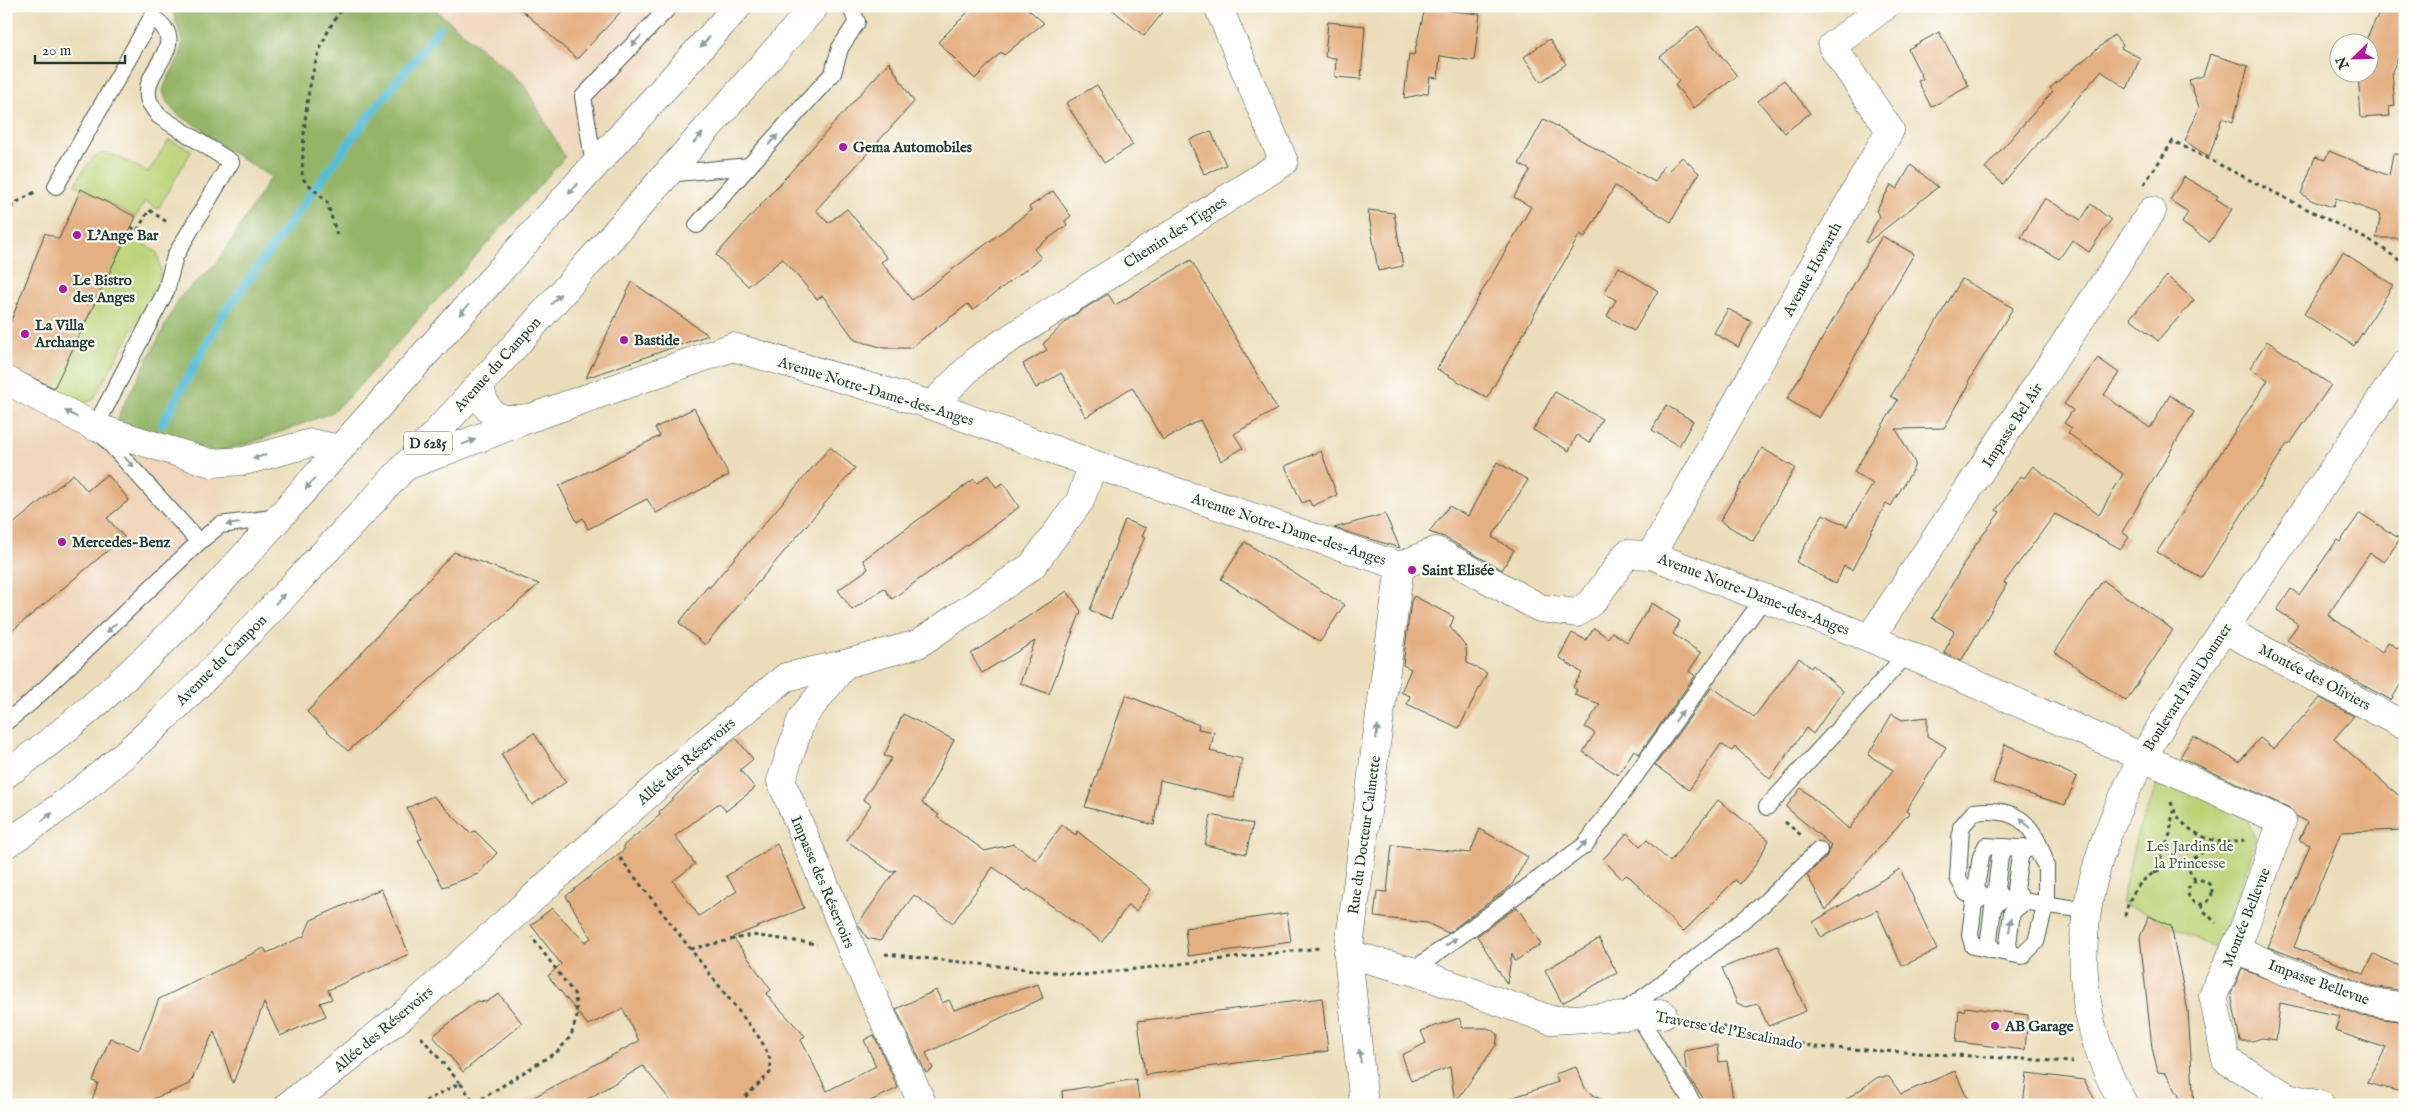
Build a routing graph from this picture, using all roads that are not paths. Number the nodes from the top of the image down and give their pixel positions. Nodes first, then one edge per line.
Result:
1 (670, 6) edge
2 (738, 6) edge
3 (815, 6) edge
4 (850, 6) edge
5 (1218, 6) edge
6 (1885, 6) edge
7 (155, 11) edge
8 (594, 166) junction
9 (749, 166) junction
10 (667, 174) junction
11 (56, 186) dead end
12 (2152, 211) road end
13 (697, 225) dead end
14 (2405, 364) edge
15 (6, 380) edge
16 (480, 384) junction
17 (932, 405) junction
18 (533, 417) junction
19 (95, 427) junction
20 (340, 449) junction
21 (1093, 464) junction
22 (407, 466) junction
23 (281, 517) junction
24 (199, 542) junction
25 (1651, 555) junction
26 (1400, 566) junction
27 (1764, 598) junction
28 (2224, 629) junction
29 (1870, 638) junction
30 (1907, 654) junction
31 (845, 664) junction
32 (6, 722) edge
33 (2405, 726) edge
34 (2143, 757) junction
35 (18, 760) edge
36 (6, 774) edge
37 (1767, 807) road end
38 (6, 844) edge
39 (2006, 847) junction
40 (2025, 848) junction
41 (1819, 850) road end
42 (2046, 866) junction
43 (1983, 897) junction
44 (2002, 899) junction
45 (2024, 902) junction
46 (2046, 903) junction
47 (2086, 910) junction
48 (1348, 949) junction
49 (2235, 949) junction
50 (1992, 950) junction
51 (2011, 954) junction
52 (1412, 971) junction
53 (2405, 1007) edge
54 (1640, 1015) junction
55 (289, 1105) edge
56 (923, 1105) edge
57 (1364, 1105) edge
58 (1694, 1105) edge
59 (2124, 1105) edge
60 (2320, 1105) edge

1 -> 8 lane
2 -> 8 street
10 -> 3 street, Avenue du Campon / D 6285
9 -> 4 lane
5 - 17 street, Chemin des Tignes
6 - 25 street, Avenue Howarth
7 - 11 lane
7 - 19 lane
8 -> 20 street
9 - 10 lane
9 - 13 lane
16 -> 10 street, Avenue du Campon / D 6285
12 - 29 street, Impasse Bel Air
14 - 28 street, Boulevard Paul Doumer
19 -> 15 street
16 - 18 street, Avenue Notre-Dame-des-Anges
16 - 22 street, Avenue du Campon / D 6285
17 - 18 street, Avenue Notre-Dame-des-Anges
17 - 21 street, Avenue Notre-Dame-des-Anges
22 -> 18 street, Avenue Notre-Dame-des-Anges
20 -> 19 street
19 -> 24 lane
20 -> 23 street
21 - 26 street, Avenue Notre-Dame-des-Anges
21 - 31 street, Allée des Réservoirs
38 -> 22 street, Avenue du Campon / D 6285
23 -> 24 lane
23 - 35 street
24 -> 32 lane
25 - 26 street, Avenue Notre-Dame-des-Anges
25 - 27 street, Avenue Notre-Dame-des-Anges
48 -> 26 street, Rue du Docteur Calmette
27 - 29 street, Avenue Notre-Dame-des-Anges
52 -> 27 lane
28 - 33 street, Montée des Oliviers
28 - 34 street, Boulevard Paul Doumer
29 - 30 street, Avenue Notre-Dame-des-Anges
30 - 34 street, Avenue Notre-Dame-des-Anges
30 - 37 lane
31 - 55 street, Allée des Réservoirs
31 - 56 street, Impasse des Réservoirs
34 - 47 street, Boulevard Paul Doumer
34 - 49 street, Montée Bellevue
35 - 36 street
39 - 40 lane
39 - 43 lane
39 - 44 lane
40 - 42 lane
40 - 45 lane
41 - 54 lane
42 -> 43 lane
42 - 46 lane
43 - 44 lane
43 - 50 lane
44 - 45 lane
44 - 50 lane
45 - 46 lane
51 -> 45 lane
46 - 47 lane
46 - 51 lane
47 - 59 street, Boulevard Paul Doumer
48 - 52 street
57 -> 48 street, Rue du Docteur Calmette
49 - 53 street, Impasse Bellevue
49 - 60 street, Montée Bellevue
50 - 51 lane
52 - 54 street
54 - 58 lane

